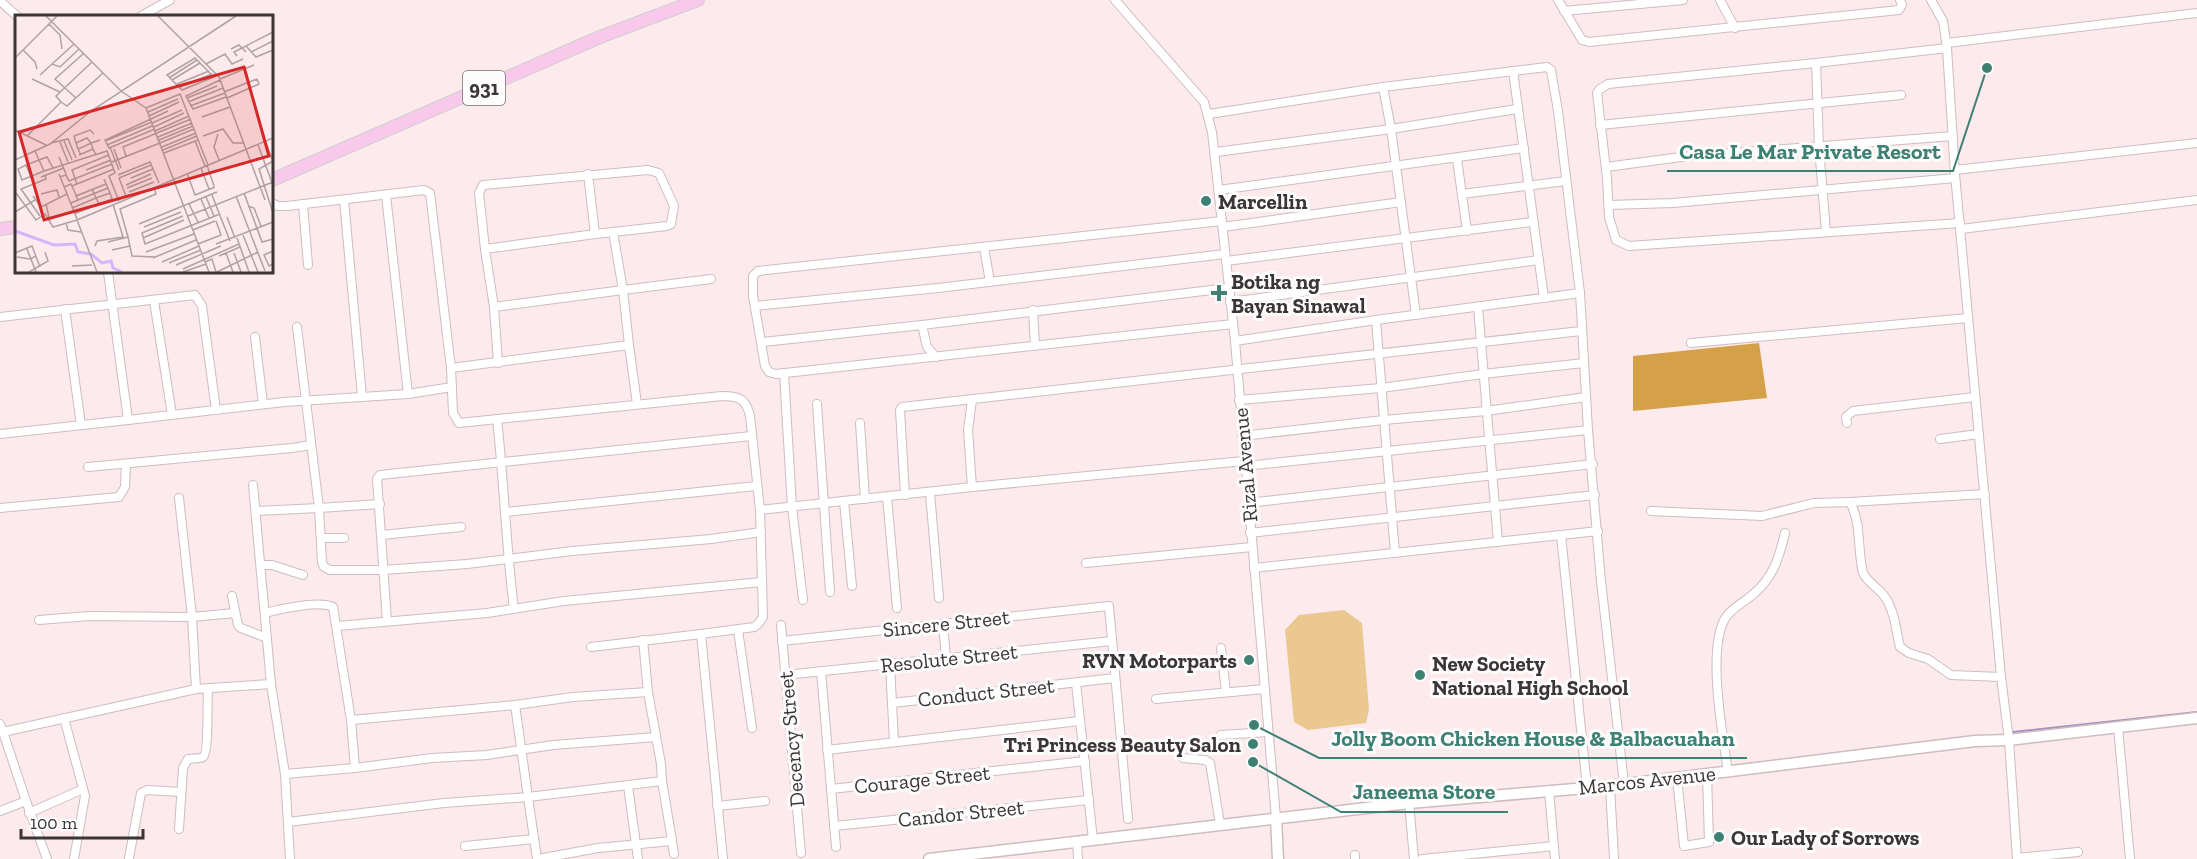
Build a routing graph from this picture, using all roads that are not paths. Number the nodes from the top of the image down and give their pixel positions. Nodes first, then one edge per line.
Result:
1 (170, 0) edge
2 (698, 0) edge
3 (1115, 0) edge
4 (1558, 0) edge
5 (1683, 0) edge
6 (1720, 0) edge
7 (1900, 0) edge
8 (1931, 0) edge
9 (0, 1) edge
10 (1564, 11) junction
11 (2197, 13) edge
12 (16, 15) edge
13 (143, 15) edge
14 (1736, 28) junction
15 (1947, 45) junction
16 (1816, 63) junction
17 (1513, 71) junction
18 (1383, 87) junction
19 (1901, 95) dead end
20 (1817, 104) junction
21 (1517, 109) junction
22 (1209, 114) junction
23 (1600, 124) junction
24 (1391, 129) junction
25 (1953, 136) junction
26 (2197, 143) edge
27 (1819, 147) junction
28 (1524, 148) junction
29 (1216, 152) junction
30 (1457, 159) junction
31 (1396, 167) junction
32 (1606, 167) junction
33 (588, 174) junction
34 (1955, 174) junction
35 (273, 180) edge
36 (1566, 181) junction
37 (1527, 186) junction
38 (1219, 190) junction
39 (1823, 190) junction
40 (1462, 194) junction
41 (387, 195) junction
42 (344, 200) junction
43 (2197, 200) edge
44 (1401, 202) junction
45 (273, 204) edge
46 (303, 204) junction
47 (1609, 205) junction
48 (1532, 222) junction
49 (1222, 224) junction
50 (1960, 226) junction
51 (15, 227) edge
52 (0, 229) edge
53 (1467, 231) junction
54 (614, 232) junction
55 (1826, 232) junction
56 (596, 234) junction
57 (1406, 238) junction
58 (984, 247) junction
59 (485, 249) junction
60 (1225, 257) junction
61 (1539, 260) junction
62 (308, 265) dead end
63 (108, 273) edge
64 (1411, 277) junction
65 (711, 279) dead end
66 (990, 282) junction
67 (1228, 288) junction
68 (623, 290) junction
69 (1580, 293) junction
70 (1544, 298) junction
71 (154, 301) junction
72 (1230, 302) junction
73 (112, 304) junction
74 (755, 306) junction
75 (494, 307) junction
76 (1478, 307) junction
77 (65, 309) junction
78 (1033, 310) junction
79 (1416, 315) junction
80 (0, 317) edge
81 (1968, 318) junction
82 (1376, 320) junction
83 (1233, 324) junction
84 (922, 325) junction
85 (297, 327) dead end
86 (1581, 331) junction
87 (255, 337) dead end
88 (1235, 341) junction
89 (763, 342) junction
90 (1480, 342) junction
91 (1691, 343) dead end
92 (629, 345) junction
93 (1035, 346) junction
94 (1378, 354) junction
95 (936, 357) junction
96 (498, 363) junction
97 (1584, 363) junction
98 (451, 368) junction
99 (1237, 371) junction
100 (784, 373) junction
101 (1483, 374) junction
102 (452, 387) junction
103 (1381, 388) junction
104 (408, 394) junction
105 (362, 397) junction
106 (1586, 397) junction
107 (1975, 397) junction
108 (307, 400) junction
109 (972, 400) junction
110 (1239, 400) junction
111 (263, 404) junction
112 (637, 404) junction
113 (817, 404) dead end
114 (216, 410) junction
115 (1486, 411) junction
116 (172, 415) junction
117 (497, 419) junction
118 (128, 420) junction
119 (1383, 420) junction
120 (860, 423) dead end
121 (1847, 423) dead end
122 (81, 425) junction
123 (1588, 430) junction
124 (0, 434) edge
125 (1979, 434) junction
126 (750, 436) junction
127 (1242, 436) junction
128 (1940, 439) dead end
129 (1489, 440) junction
130 (311, 445) junction
131 (1386, 450) junction
132 (502, 462) junction
133 (1244, 463) junction
134 (126, 464) junction
135 (1593, 464) junction
136 (88, 467) dead end
137 (1492, 475) junction
138 (252, 485) dead end
139 (756, 486) junction
140 (972, 487) junction
141 (1389, 487) junction
142 (930, 493) junction
143 (1985, 494) junction
144 (905, 495) junction
145 (1595, 495) junction
146 (887, 497) junction
147 (179, 498) dead end
148 (865, 499) junction
149 (844, 501) junction
150 (1851, 502) junction
151 (1248, 503) junction
152 (380, 504) junction
153 (824, 504) junction
154 (1495, 506) junction
155 (792, 507) junction
156 (0, 508) edge
157 (319, 508) junction
158 (760, 510) junction
159 (256, 511) junction
160 (1651, 511) dead end
161 (505, 512) junction
162 (1391, 517) junction
163 (461, 527) dead end
164 (1598, 531) junction
165 (761, 532) junction
166 (1250, 533) junction
167 (1785, 533) dead end
168 (382, 535) junction
169 (1561, 536) junction
170 (321, 538) junction
171 (344, 538) dead end
172 (1498, 542) junction
173 (1252, 548) junction
174 (1395, 553) junction
175 (507, 559) junction
176 (1086, 563) dead end
177 (261, 565) junction
178 (1254, 568) junction
179 (382, 570) junction
180 (303, 575) dead end
181 (762, 582) junction
182 (852, 586) dead end
183 (830, 591) dead end
184 (232, 596) dead end
185 (939, 598) dead end
186 (802, 600) dead end
187 (897, 608) dead end
188 (514, 609) junction
189 (265, 613) junction
190 (235, 614) junction
191 (192, 617) junction
192 (39, 620) dead end
193 (387, 621) junction
194 (943, 624) junction
195 (781, 625) dead end
196 (337, 626) junction
197 (738, 630) junction
198 (700, 634) junction
199 (267, 638) junction
200 (643, 640) junction
201 (782, 640) junction
202 (1112, 641) junction
203 (591, 647) dead end
204 (1221, 648) dead end
205 (946, 658) junction
206 (890, 664) junction
207 (820, 671) junction
208 (785, 675) junction
209 (2001, 677) junction
210 (1115, 678) junction
211 (1076, 683) junction
212 (271, 684) junction
213 (1264, 688) junction
214 (196, 689) junction
215 (208, 689) junction
216 (648, 692) junction
217 (1226, 692) junction
218 (1156, 699) dead end
219 (892, 702) junction
220 (515, 705) junction
221 (64, 718) junction
222 (2197, 719) edge
223 (351, 720) junction
224 (1080, 721) junction
225 (0, 724) edge
226 (2118, 727) junction
227 (752, 728) dead end
228 (3, 732) junction
229 (1268, 732) junction
230 (1221, 735) dead end
231 (656, 737) junction
232 (2009, 740) junction
233 (894, 742) junction
234 (522, 750) junction
235 (827, 750) junction
236 (1183, 758) dead end
237 (1084, 761) junction
238 (355, 768) junction
239 (1728, 772) junction
240 (285, 774) junction
241 (1707, 775) junction
242 (1677, 778) junction
243 (662, 781) junction
244 (1624, 784) junction
245 (628, 786) junction
246 (1587, 786) junction
247 (1610, 786) junction
248 (83, 789) junction
249 (831, 789) junction
250 (1549, 790) junction
251 (181, 792) junction
252 (528, 797) junction
253 (1089, 800) junction
254 (26, 801) junction
255 (765, 801) dead end
256 (1409, 803) junction
257 (717, 806) junction
258 (0, 811) edge
259 (29, 813) junction
260 (1276, 818) junction
261 (1128, 819) dead end
262 (288, 822) junction
263 (1220, 824) junction
264 (834, 826) junction
265 (179, 829) dead end
266 (534, 839) junction
267 (1094, 840) junction
268 (672, 841) junction
269 (1077, 842) junction
270 (636, 845) junction
271 (465, 846) dead end
272 (1554, 846) junction
273 (836, 847) dead end
274 (2078, 852) dead end
275 (801, 853) dead end
276 (674, 854) dead end
277 (129, 858) edge
278 (2017, 858) edge
279 (47, 859) edge
280 (74, 859) edge
281 (290, 859) edge
282 (537, 859) edge
283 (638, 859) edge
284 (723, 859) edge
285 (929, 859) edge
286 (1078, 859) edge
287 (1278, 859) edge
288 (1414, 859) edge
289 (1422, 859) edge
290 (1555, 859) edge
291 (1614, 859) edge
292 (2130, 859) edge

1 - 13 street
2 - 35 main road, 931
3 - 22 street
4 - 10 street
5 - 10 street
6 - 14 street
7 - 14 street
8 - 15 street
9 - 12 street
10 - 14 street
11 - 15 street
15 - 16 street
15 - 25 street
16 - 20 street
16 - 23 street
17 - 18 street
17 - 21 street
17 - 36 street
18 - 22 street
18 - 24 street
19 - 20 street
20 - 23 street
20 - 27 street
21 - 24 street
21 - 28 street
22 - 29 street, Rizal Avenue
23 - 32 street
24 - 29 street
24 - 31 street
25 - 27 street
25 - 34 street
26 - 34 street
27 - 32 street
27 - 39 street
28 - 30 street
28 - 37 street
29 - 38 street, Rizal Avenue
30 - 31 street
30 - 40 street
31 - 38 street
31 - 44 street
32 - 47 street
33 - 54 street
33 - 56 street
33 - 59 street
34 - 39 street
34 - 50 street
36 - 37 street
36 - 69 street
37 - 40 street
37 - 48 street
38 - 49 street, Rizal Avenue
39 - 47 street
39 - 55 street
40 - 53 street
41 - 42 street
41 - 98 street
41 - 104 street
42 - 46 street
42 - 105 street
43 - 50 street
44 - 49 street
44 - 57 street
45 - 46 street
46 - 62 street
47 - 55 street
48 - 53 street
48 - 61 street
49 - 58 street
49 - 60 street, Rizal Avenue
50 - 55 street
50 - 81 street
51 - 52 main road
53 - 57 street
54 - 56 street
54 - 68 street
56 - 59 street
57 - 60 street
57 - 64 street
58 - 66 street
58 - 74 street
59 - 75 street
60 - 66 street
60 - 67 street, Rizal Avenue
61 - 64 street
61 - 70 street
63 - 73 street
64 - 72 street
64 - 79 street
65 - 68 street
66 - 74 street
67 - 72 street, Rizal Avenue
67 - 78 street
68 - 75 street
68 - 92 street
69 - 70 street
69 - 86 street
70 - 76 street
71 - 73 street
71 - 114 street
71 - 116 street
72 - 83 street, Rizal Avenue
73 - 77 street
73 - 118 street
74 - 89 street
75 - 96 street
76 - 79 street
76 - 90 street
77 - 80 street
77 - 122 street
78 - 84 street
78 - 93 street
79 - 82 street
81 - 91 street
81 - 107 street
82 - 88 street
82 - 94 street
83 - 88 street, Rizal Avenue
83 - 93 street
84 - 89 street
84 - 95 street
85 - 108 street
86 - 90 street
86 - 97 street
87 - 111 street
88 - 99 street, Rizal Avenue
89 - 100 street
90 - 94 street
90 - 101 street
92 - 96 street
92 - 112 street
93 - 95 street
94 - 99 street
94 - 103 street
95 - 100 street
96 - 98 street
97 - 101 street
97 - 106 street
98 - 102 street
99 - 109 street
99 - 110 street, Rizal Avenue
100 - 155 street
101 - 103 street
101 - 115 street
102 - 104 street
102 - 117 street
103 - 110 street
103 - 119 street
104 - 105 street
105 - 108 street
106 - 115 street
106 - 123 street
107 - 121 street
107 - 125 street
108 - 111 street
108 - 130 street
109 - 140 street
109 - 144 street
110 - 127 street, Rizal Avenue
111 - 114 street
112 - 117 street
112 - 126 street
113 - 153 street
114 - 116 street
115 - 119 street
115 - 129 street
116 - 118 street
117 - 132 street
118 - 122 street
119 - 127 street
119 - 131 street
120 - 148 street
122 - 124 street
123 - 129 street
123 - 135 street
125 - 128 street
125 - 143 street
126 - 132 street
126 - 139 street
127 - 133 street, Rizal Avenue
129 - 131 street
129 - 137 street
130 - 134 street
130 - 157 street
131 - 133 street
131 - 141 street
132 - 152 street
132 - 161 street
133 - 140 street
133 - 151 street, Rizal Avenue
134 - 136 street
134 - 156 street
135 - 137 street
135 - 145 street
137 - 141 street
137 - 154 street
138 - 159 street
139 - 158 street
139 - 161 street
140 - 142 street
141 - 151 street
141 - 162 street
142 - 144 street
142 - 185 street
143 - 150 street
143 - 209 street
144 - 146 street
145 - 154 street
145 - 164 street
146 - 148 street
146 - 187 street
147 - 191 street
148 - 149 street
149 - 153 street
149 - 182 street
150 - 160 street
150 - 209 street
151 - 166 street, Rizal Avenue
152 - 157 street
152 - 168 street
153 - 155 street
153 - 183 street
154 - 162 street
154 - 172 street
155 - 158 street
155 - 186 street
157 - 159 street
157 - 170 street
158 - 165 street
159 - 177 street
161 - 175 street
162 - 166 street
162 - 174 street
163 - 168 street
164 - 169 street
164 - 244 street
165 - 175 street
165 - 181 street
166 - 173 street, Rizal Avenue
167 - 239 street
168 - 179 street
169 - 172 street
169 - 246 street
170 - 171 street
170 - 179 street
172 - 174 street
173 - 176 street
173 - 178 street, Rizal Avenue
174 - 178 street
175 - 179 street
175 - 188 street
177 - 180 street
177 - 189 street
178 - 213 street, Rizal Avenue
179 - 193 street
181 - 188 street
181 - 197 street
184 - 190 street
188 - 193 street
189 - 196 street
189 - 199 street
190 - 191 street
190 - 199 street
191 - 192 street
191 - 214 street
193 - 196 street
194 - 201 street, Sincere Street
194 - 202 street, Sincere Street
194 - 205 street
195 - 201 street, Decency Street
196 - 223 street
197 - 198 street
197 - 227 street
198 - 200 street
198 - 257 street
199 - 212 street
200 - 203 street
200 - 216 street
201 - 208 street, Decency Street
202 - 205 street, Resolute Street
202 - 210 street
204 - 217 street
205 - 206 street, Resolute Street
206 - 207 street, Resolute Street
206 - 219 street
207 - 208 street, Resolute Street
207 - 235 street
208 - 275 street, Decency Street
209 - 232 street
210 - 211 street, Conduct Street
210 - 261 street
211 - 219 street, Conduct Street
211 - 224 street
212 - 215 street
212 - 240 street
213 - 217 street
213 - 229 street, Rizal Avenue
214 - 215 street
214 - 221 street
215 - 251 street
216 - 220 street
216 - 231 street
217 - 218 street
219 - 233 street
220 - 223 street
220 - 234 street
221 - 228 street
221 - 248 street
222 - 226 street, Marcos Avenue
223 - 238 street
224 - 233 street
224 - 237 street
225 - 228 street
226 - 232 street, Marcos Avenue
226 - 292 street
228 - 254 street
229 - 230 street
229 - 260 street, Rizal Avenue
231 - 234 street
231 - 243 street
232 - 239 street, Marcos Avenue
232 - 278 street
233 - 235 street
234 - 238 street
234 - 252 street
235 - 249 street
236 - 263 street
237 - 249 street, Courage Street
237 - 253 street
238 - 240 street
239 - 241 street, Marcos Avenue
240 - 262 street
241 - 242 street, Marcos Avenue
241 - 242 street
242 - 244 street, Marcos Avenue
243 - 245 street
243 - 268 street
244 - 247 street, Marcos Avenue
245 - 252 street
245 - 270 street
246 - 247 street, Marcos Avenue
246 - 250 street, Marcos Avenue
247 - 291 street
248 - 259 street
248 - 280 street
249 - 264 street
250 - 256 street, Marcos Avenue
250 - 272 street
251 - 265 street
251 - 277 street
252 - 262 street
252 - 266 street
253 - 264 street, Candor Street
253 - 267 street
254 - 258 street
254 - 259 street
255 - 257 street
256 - 260 street, Marcos Avenue
256 - 288 street
257 - 284 street
259 - 279 street
260 - 263 street, Marcos Avenue
260 - 287 street
262 - 281 street
263 - 267 street, Marcos Avenue
264 - 273 street
266 - 271 street
266 - 282 street
267 - 269 street, Marcos Avenue
268 - 270 street
268 - 276 street
269 - 285 street, Marcos Avenue
269 - 286 street
270 - 282 street
270 - 283 street
272 - 289 street
272 - 290 street
274 - 278 street

